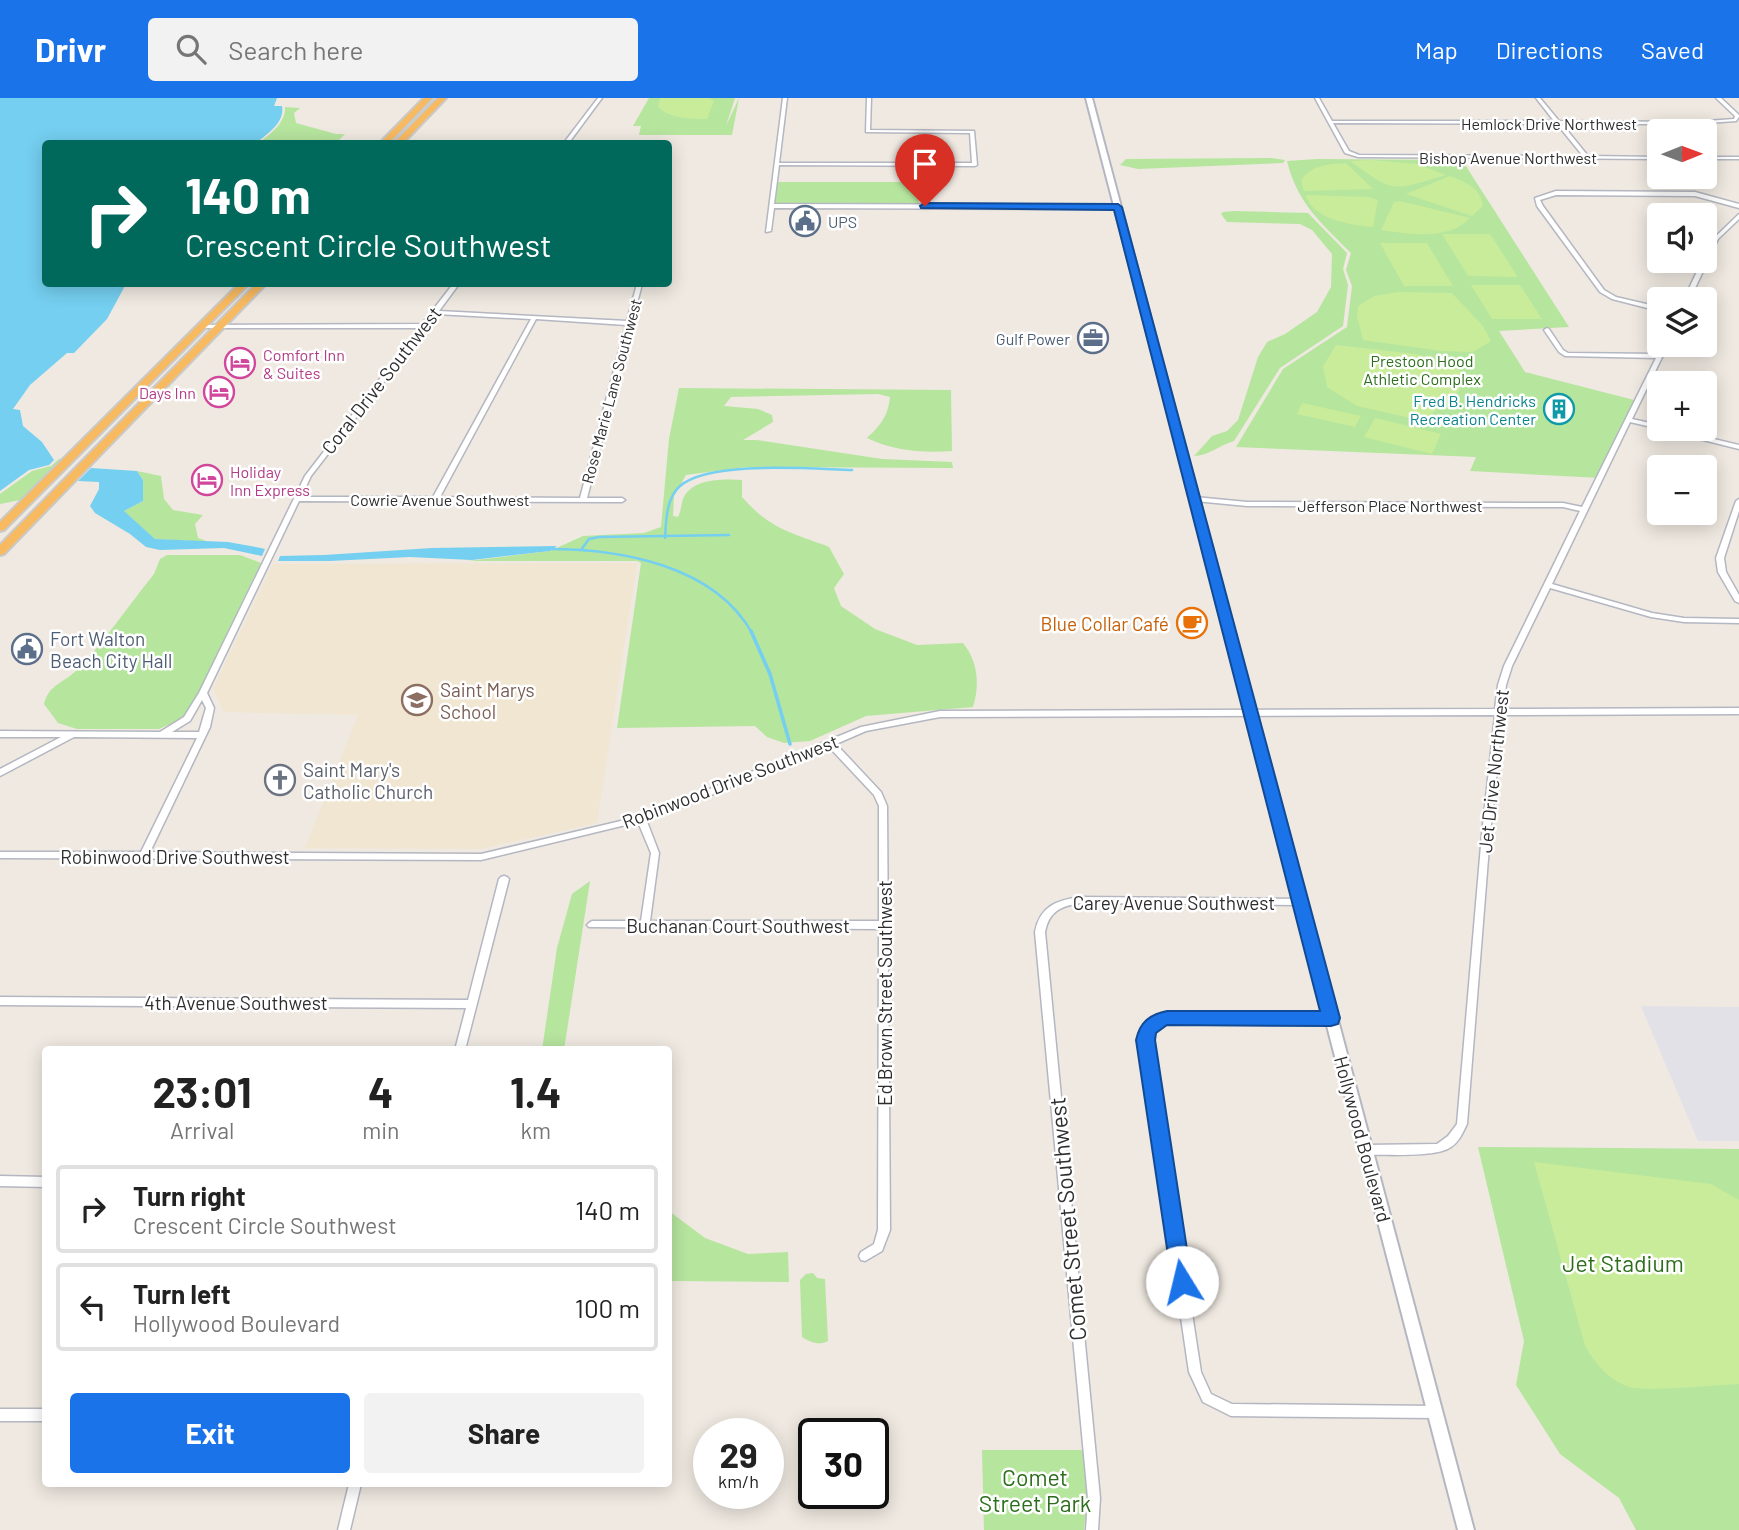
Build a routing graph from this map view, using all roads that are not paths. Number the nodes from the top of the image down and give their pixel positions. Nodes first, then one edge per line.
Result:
1 (428, 98) edge
2 (442, 98) edge
3 (600, 98) edge
4 (785, 98) edge
5 (869, 98) edge
6 (1089, 98) edge
7 (1317, 98) edge
8 (1538, 98) edge
9 (1718, 98) edge
10 (1331, 122) junction
11 (1558, 123) junction
12 (387, 140) edge
13 (401, 140) edge
14 (568, 140) edge
15 (1587, 158) junction
16 (1647, 158) edge
17 (1717, 158) edge
18 (1739, 158) edge
19 (777, 164) junction
20 (771, 206) junction
21 (1739, 206) edge
22 (1118, 207) junction
23 (1739, 216) edge
24 (768, 231) dead end
25 (1717, 239) edge
26 (241, 287) edge
27 (258, 287) edge
28 (454, 287) edge
29 (639, 287) edge
30 (1647, 306) edge
31 (434, 312) junction
32 (533, 320) junction
33 (629, 323) junction
34 (201, 326) junction
35 (219, 326) junction
36 (423, 326) junction
37 (1547, 330) dead end
38 (1647, 356) edge
39 (1660, 357) edge
40 (1628, 420) junction
41 (1647, 424) edge
42 (91, 436) junction
43 (1714, 441) edge
44 (1739, 447) edge
45 (93, 455) junction
46 (296, 499) junction
47 (436, 499) junction
48 (583, 499) junction
49 (1195, 499) junction
50 (622, 500) dead end
51 (1739, 500) edge
52 (1584, 510) junction
53 (0, 528) edge
54 (0, 552) edge
55 (1548, 585) junction
56 (1739, 601) edge
57 (1739, 621) edge
58 (203, 693) junction
59 (1739, 711) edge
60 (1251, 714) junction
61 (1498, 714) junction
62 (0, 734) edge
63 (74, 734) junction
64 (160, 734) junction
65 (203, 735) junction
66 (830, 743) junction
67 (0, 773) edge
68 (641, 818) junction
69 (0, 855) edge
70 (144, 856) junction
71 (504, 879) dead end
72 (1300, 902) junction
73 (1050, 910) joint
74 (592, 925) dead end
75 (645, 925) junction
76 (883, 925) junction
77 (0, 1001) edge
78 (472, 1004) junction
79 (1331, 1018) junction
80 (461, 1046) edge
81 (1366, 1150) junction
82 (0, 1181) edge
83 (42, 1182) edge
84 (865, 1256) dead end
85 (1435, 1412) junction
86 (0, 1415) edge
87 (42, 1415) edge
88 (354, 1487) edge
89 (344, 1530) edge
90 (1092, 1530) edge
91 (1466, 1530) edge

1 - 12 highway
2 - 13 highway
3 - 14 street
4 - 19 street
5 - 19 street
6 - 22 street, Hollywood Boulevard
7 - 10 street
8 - 11 street
9 - 11 street, Hemlock Drive Northwest
10 - 11 street, Hemlock Drive Northwest
10 - 15 street, Bishop Avenue Northwest
11 - 15 street
15 - 16 street, Bishop Avenue Northwest
17 - 18 street
19 - 20 street
20 - 22 street
20 - 24 street
21 - 30 street
22 - 49 street, Hollywood Boulevard
23 - 25 street
26 - 34 highway
27 - 35 highway
28 - 31 street, Coral Drive Southwest
29 - 33 street, Rose Marie Lane Southwest
31 - 32 street
31 - 36 street, Coral Drive Southwest
32 - 33 street
32 - 47 street
33 - 48 street, Rose Marie Lane Southwest
34 - 35 street
34 - 42 highway
35 - 36 street
35 - 45 highway
36 - 46 street, Coral Drive Southwest
37 - 38 street
39 - 40 street, Jet Drive Northwest
40 - 41 street
40 - 52 street, Jet Drive Northwest
42 - 45 highway
42 - 53 highway
43 - 44 street
45 - 54 highway
46 - 47 street, Cowrie Avenue Southwest
46 - 58 street, Coral Drive Southwest
47 - 48 street, Cowrie Avenue Southwest
48 - 50 street, Cowrie Avenue Southwest
49 - 52 street, Jefferson Place Northwest
49 - 60 street, Hollywood Boulevard
51 - 56 street
52 - 55 street, Jet Drive Northwest
55 - 57 street
55 - 61 street, Jet Drive Northwest
58 - 64 street
58 - 65 street, Coral Drive Southwest
59 - 61 street, Robinwood Drive Southwest
60 - 61 street, Robinwood Drive Southwest
60 - 66 street, Robinwood Drive Southwest
60 - 72 street, Hollywood Boulevard
61 - 81 street, Jet Drive Northwest
62 - 63 street
63 - 64 street
63 - 67 street
64 - 65 street
65 - 70 street, Coral Drive Southwest
66 - 68 street, Robinwood Drive Southwest
66 - 76 street, Ed Brown Street Southwest
68 - 70 street, Robinwood Drive Southwest
68 - 75 street
69 - 70 street, Robinwood Drive Southwest
71 - 78 street
72 - 73 street, Carey Avenue Southwest
72 - 79 street, Hollywood Boulevard
73 - 90 street, Comet Street Southwest
74 - 75 street, Buchanan Court Southwest
75 - 76 street, Buchanan Court Southwest
76 - 84 street, Ed Brown Street Southwest
77 - 78 street, 4th Avenue Southwest
78 - 80 street
79 - 81 street, Hollywood Boulevard
79 - 85 street
81 - 85 street, Hollywood Boulevard
82 - 83 street
85 - 91 street, Hollywood Boulevard
86 - 87 street
88 - 89 street

